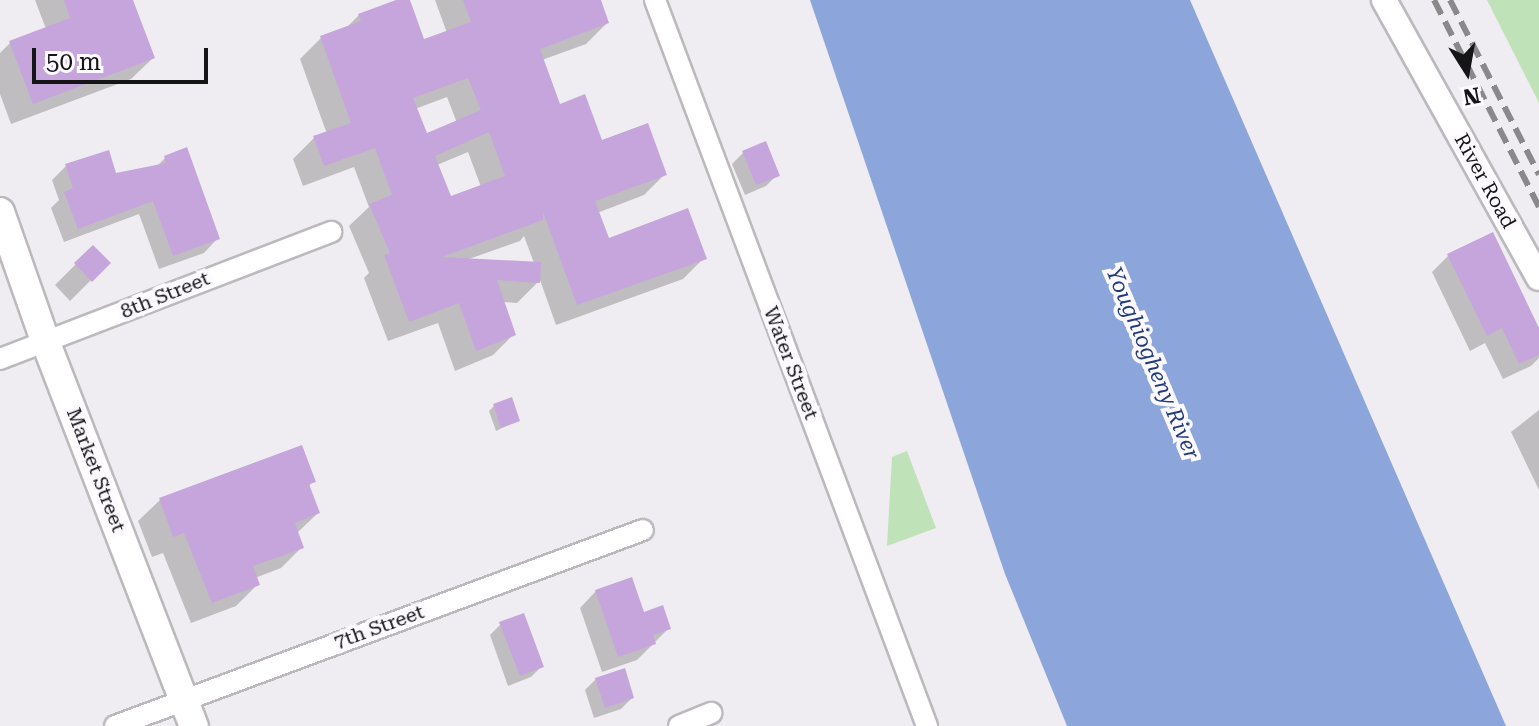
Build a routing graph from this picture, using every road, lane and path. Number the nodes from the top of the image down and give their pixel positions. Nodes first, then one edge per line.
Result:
1 (655, 0) edge
2 (1384, 0) edge
3 (0, 212) edge
4 (331, 232) dead end
5 (1539, 278) edge
6 (46, 343) junction
7 (0, 359) edge
8 (643, 530) dead end
9 (185, 699) junction
10 (712, 713) dead end
11 (115, 726) edge
12 (194, 726) edge
13 (679, 726) edge
14 (927, 726) edge

1 - 14 street, Water Street
2 - 5 street, River Road
3 - 6 main road, Market Street
4 - 6 street, 8th Street
6 - 7 street, 8th Street
6 - 9 main road, Market Street
8 - 9 street, 7th Street
9 - 11 street, 7th Street
9 - 12 main road, Market Street
10 - 13 street

